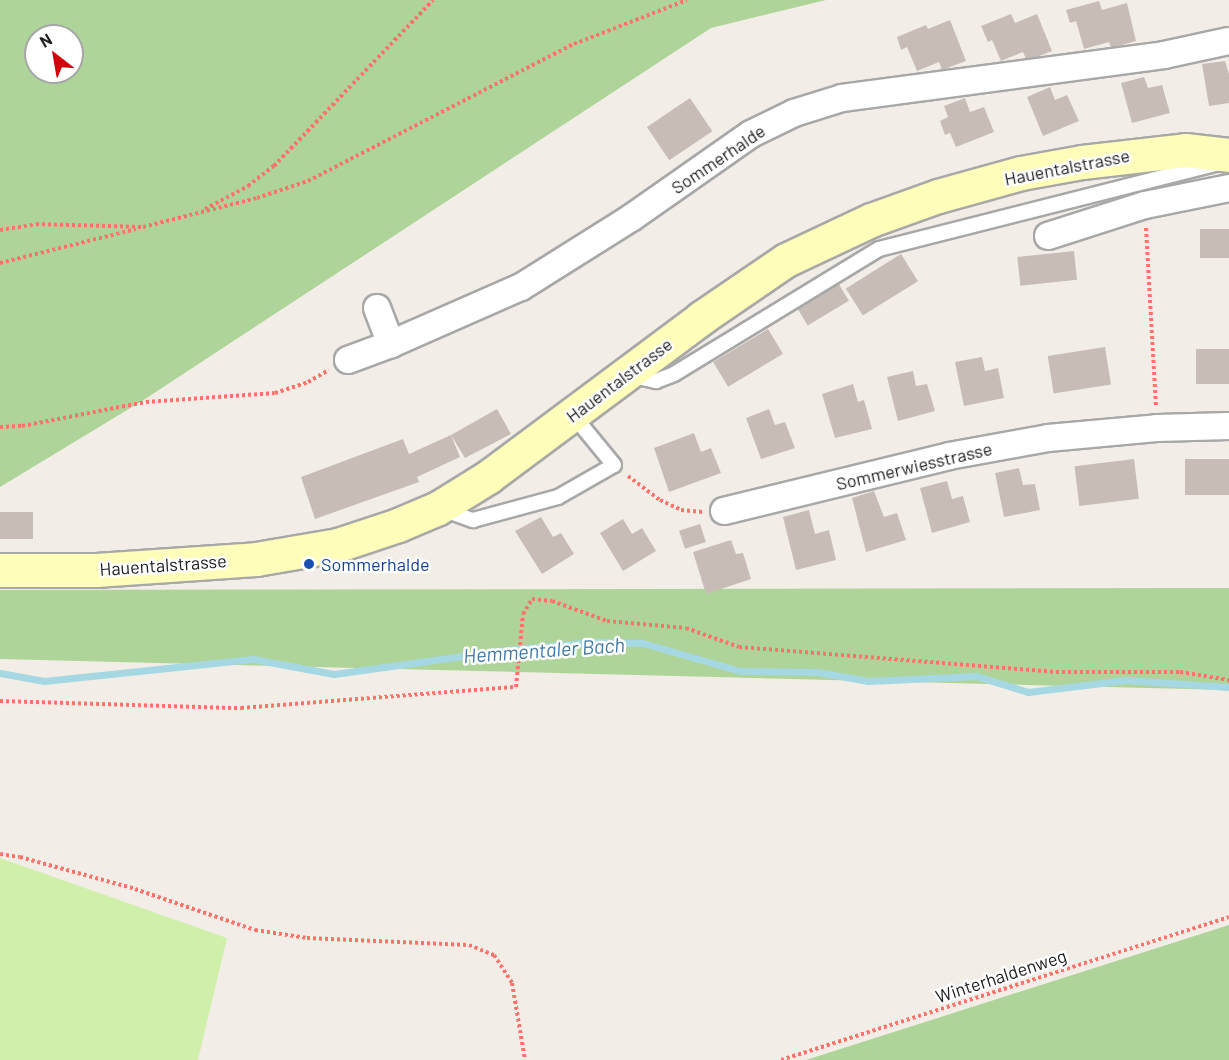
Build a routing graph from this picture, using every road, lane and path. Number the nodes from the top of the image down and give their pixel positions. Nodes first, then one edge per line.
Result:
1 (433, 0) edge
2 (687, 0) edge
3 (1229, 40) edge
4 (1229, 155) edge
5 (1229, 160) edge
6 (1229, 188) edge
7 (1144, 205) junction
8 (199, 213) junction
9 (142, 227) junction
10 (0, 230) edge
11 (1048, 236) dead end
12 (0, 263) edge
13 (377, 308) dead end
14 (391, 344) junction
15 (348, 360) joint
16 (627, 374) junction
17 (573, 415) junction
18 (1229, 426) edge
19 (0, 427) edge
20 (1157, 428) junction
21 (614, 465) junction
22 (438, 508) junction
23 (724, 511) joint
24 (0, 570) edge
25 (1229, 680) edge
26 (0, 701) edge
27 (0, 854) edge
28 (1229, 917) edge
29 (525, 1060) edge
30 (781, 1060) edge

1 - 8 path
2 - 8 path
3 - 14 street, Sommerhalde
4 - 16 street, Hauentalstrasse
5 - 16 lane
6 - 7 street
7 - 11 street
7 - 20 path
8 - 9 path
9 - 10 path
9 - 12 path
13 - 14 street
14 - 15 street, Sommerhalde
15 - 19 path
16 - 17 street, Hauentalstrasse
17 - 21 lane
17 - 22 street, Hauentalstrasse
18 - 20 street, Sommerwiesstrasse
20 - 23 street, Sommerwiesstrasse
21 - 22 lane
21 - 23 path
22 - 24 street, Hauentalstrasse
25 - 26 path
27 - 29 path
28 - 30 path, Winterhaldenweg

